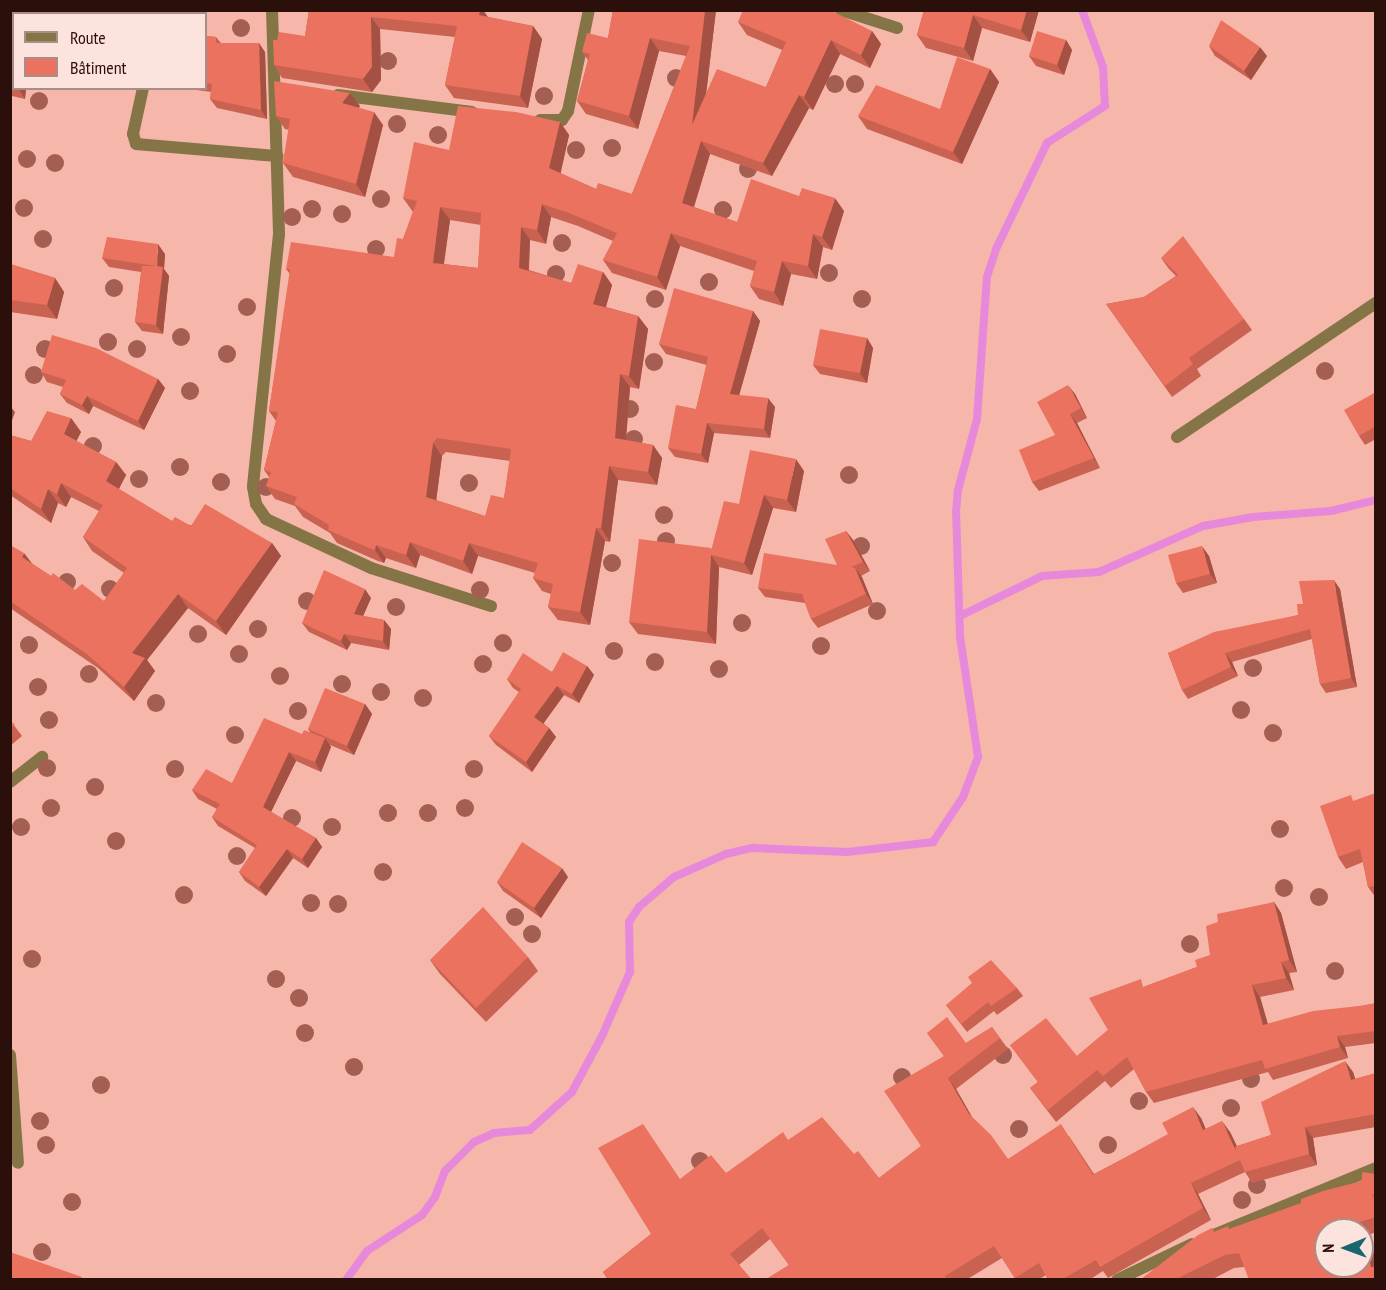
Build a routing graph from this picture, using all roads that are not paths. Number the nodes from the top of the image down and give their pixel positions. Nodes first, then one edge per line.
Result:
1 (272, 10) edge
2 (589, 10) edge
3 (841, 10) edge
4 (897, 28) dead end
5 (142, 90) edge
6 (329, 93) edge
7 (486, 114) edge
8 (532, 119) edge
9 (277, 156) junction
10 (1376, 303) edge
11 (1177, 437) dead end
12 (492, 606) dead end
13 (42, 757) dead end
14 (10, 782) edge
15 (10, 1055) edge
16 (18, 1163) dead end
17 (1376, 1168) edge
18 (1117, 1280) edge

1 - 9 street
2 - 8 street
3 - 4 street
5 - 9 street
6 - 7 street
9 - 12 street
10 - 11 street
13 - 14 street
15 - 16 street
17 - 18 street

